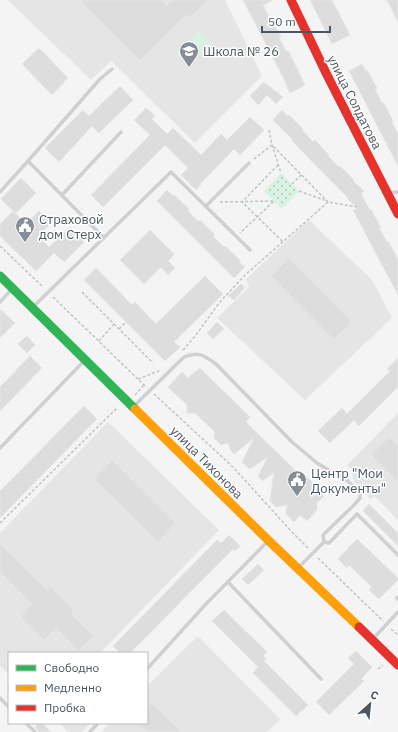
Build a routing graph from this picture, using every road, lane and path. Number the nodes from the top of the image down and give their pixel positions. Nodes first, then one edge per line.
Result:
1 (291, 0) edge
2 (112, 69) dead end
3 (269, 130) dead end
4 (121, 132) dead end
5 (272, 145) junction
6 (28, 161) junction
7 (249, 163) joint
8 (278, 165) junction
9 (281, 173) dead end
10 (301, 175) junction
11 (292, 184) dead end
12 (299, 191) dead end
13 (0, 192) edge
14 (398, 192) edge
15 (387, 193) junction
16 (62, 195) junction
17 (210, 202) junction
18 (242, 202) junction
19 (328, 202) junction
20 (206, 206) junction
21 (357, 207) dead end
22 (398, 214) edge
23 (258, 217) junction
24 (236, 236) junction
25 (104, 238) junction
26 (283, 242) junction
27 (0, 246) edge
28 (250, 250) dead end
29 (0, 276) edge
30 (13, 289) junction
31 (48, 292) junction
32 (82, 292) dead end
33 (0, 302) edge
34 (33, 308) junction
35 (126, 322) dead end
36 (114, 324) junction
37 (119, 329) junction
38 (99, 341) junction
39 (182, 351) dead end
40 (85, 360) junction
41 (153, 363) dead end
42 (162, 370) dead end
43 (138, 379) junction
44 (150, 391) junction
45 (133, 407) junction
46 (117, 408) dead end
47 (0, 448) edge
48 (0, 523) edge
49 (269, 541) junction
50 (324, 542) junction
51 (313, 552) junction
52 (398, 555) edge
53 (298, 569) junction
54 (228, 582) junction
55 (398, 612) edge
56 (387, 624) junction
57 (398, 635) edge
58 (372, 640) junction
59 (398, 665) edge
60 (148, 668) edge
61 (321, 679) dead end
62 (0, 698) edge
63 (8, 706) edge
64 (27, 724) edge
65 (97, 724) edge
66 (35, 732) edge
67 (90, 732) edge

1 - 15 main road, улица Солдатова
2 - 6 lane
3 - 5 path
4 - 16 lane
5 - 7 path
5 - 8 path
5 - 10 path
6 - 13 lane
6 - 16 lane
7 - 17 lane
8 - 9 path
8 - 18 path
10 - 11 path
10 - 19 path
12 - 19 path
14 - 15 lane
15 - 22 main road, улица Солдатова
16 - 25 lane
17 - 18 path
17 - 20 lane
18 - 23 path
18 - 23 path
19 - 21 path
19 - 26 path
20 - 24 lane
20 - 25 lane
23 - 24 path
23 - 26 path
24 - 28 lane
25 - 31 lane
26 - 39 path
27 - 31 path
29 - 30 main road, улица Тихонова
30 - 33 lane
30 - 34 main road, улица Тихонова
31 - 34 lane
31 - 38 path
32 - 36 path
34 - 40 main road, улица Тихонова
35 - 37 path
36 - 37 path
36 - 38 path
37 - 41 path
38 - 43 path
40 - 45 main road, улица Тихонова
40 - 47 lane
42 - 43 path
43 - 44 path
44 - 45 lane
44 - 50 lane
44 - 51 path
45 - 49 main road, улица Тихонова
46 - 48 path
49 - 53 main road, улица Тихонова
49 - 54 lane
50 - 51 lane
50 - 52 lane
51 - 53 lane
51 - 56 path
53 - 58 main road, улица Тихонова
54 - 60 lane
54 - 61 lane
55 - 56 lane
56 - 57 path
56 - 58 lane
58 - 59 main road, улица Тихонова
62 - 63 lane
64 - 66 lane
65 - 67 lane

